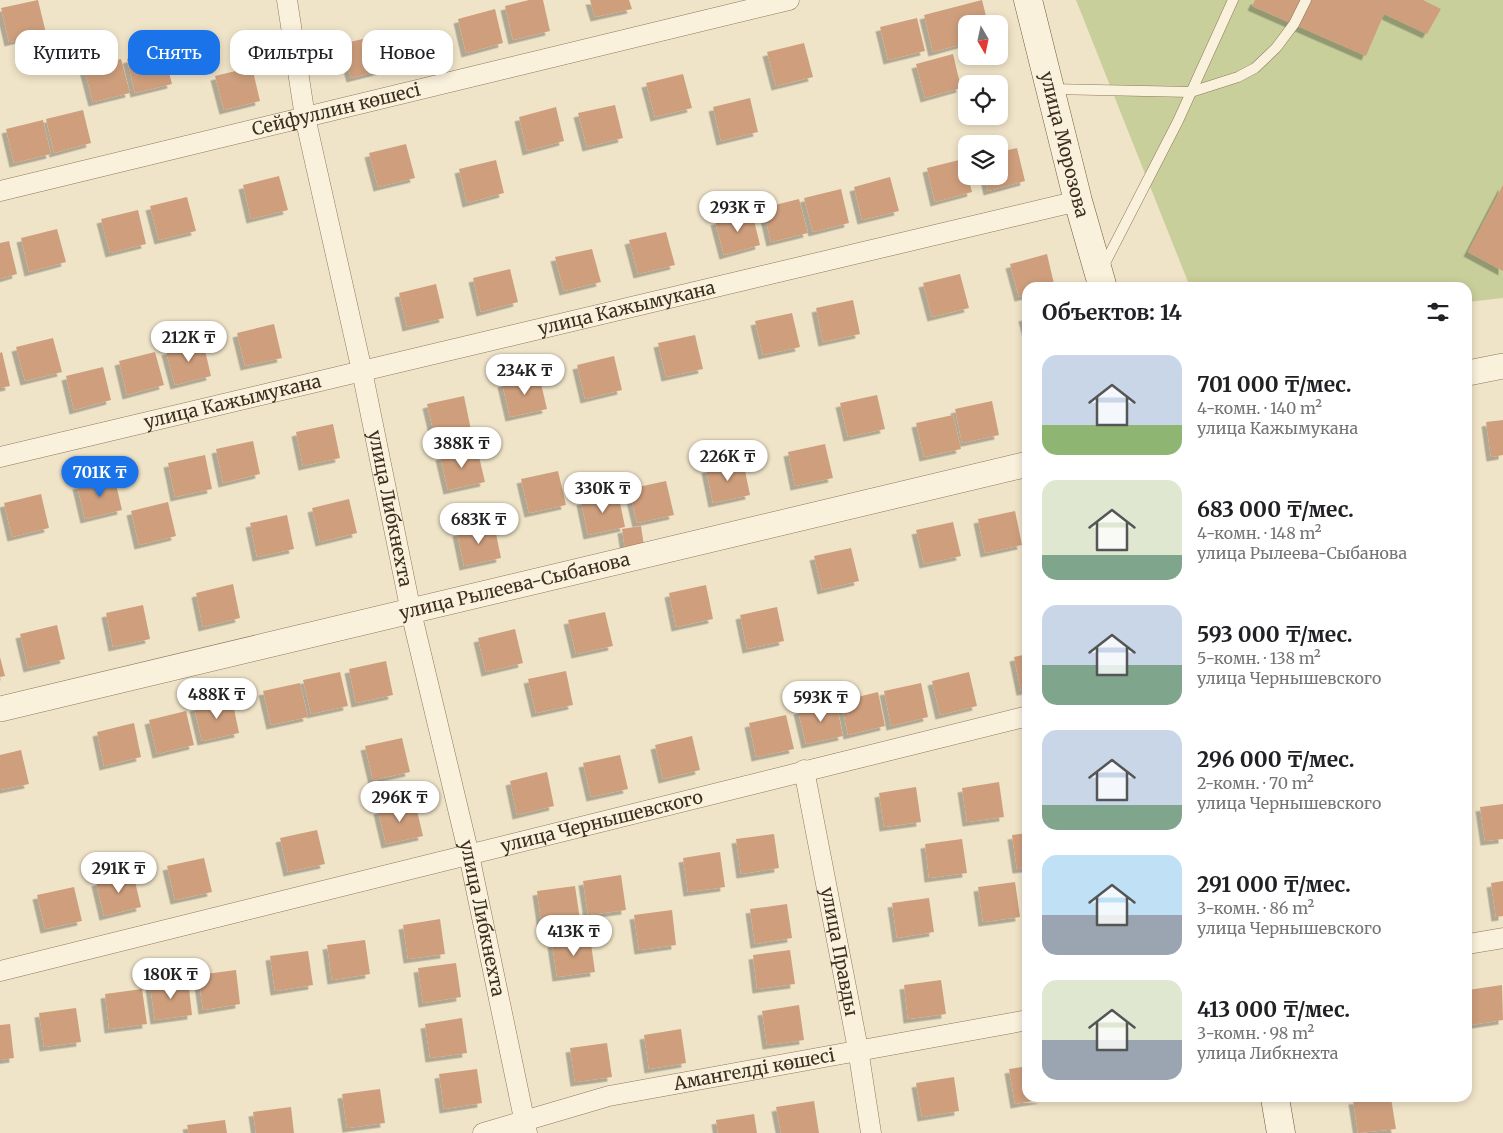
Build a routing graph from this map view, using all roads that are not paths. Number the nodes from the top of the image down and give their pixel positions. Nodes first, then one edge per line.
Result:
1 (287, 0) edge
2 (789, 0) edge
3 (1028, 0) edge
4 (1233, 0) edge
5 (1306, 0) edge
6 (1050, 89) junction
7 (1191, 92) junction
8 (305, 117) junction
9 (0, 190) edge
10 (1078, 201) junction
11 (1101, 281) edge
12 (1503, 366) edge
13 (362, 371) junction
14 (1472, 372) edge
15 (0, 457) edge
16 (1022, 465) edge
17 (411, 612) junction
18 (0, 709) edge
19 (1022, 717) edge
20 (804, 770) junction
21 (469, 856) junction
22 (1503, 938) edge
23 (1472, 943) edge
24 (0, 970) edge
25 (1022, 1021) edge
26 (858, 1049) junction
27 (1276, 1102) edge
28 (526, 1128) edge
29 (483, 1133) edge
30 (870, 1133) edge
31 (1280, 1133) edge

1 - 8 street, улица Либкнехта
2 - 8 street, Сейфуллин көшесі
3 - 6 main road, улица Морозова
4 - 7 lane
5 - 7 lane
6 - 7 lane
6 - 10 main road, улица Морозова
7 - 11 lane
8 - 9 street, Сейфуллин көшесі
8 - 13 street, улица Либкнехта
10 - 11 main road, улица Морозова
10 - 13 street, улица Кажымукана
12 - 14 street
13 - 15 street, улица Кажымукана
13 - 17 street, улица Либкнехта
16 - 17 street, улица Рылеева-Сыбанова
17 - 18 street, улица Рылеева-Сыбанова
17 - 21 street, улица Либкнехта
19 - 20 street, улица Чернышевского
20 - 21 street, улица Чернышевского
20 - 26 street, улица Правды
21 - 24 street, улица Чернышевского
21 - 28 street, улица Либкнехта
22 - 23 street
25 - 26 street, Амангелді көшесі
26 - 28 street, Амангелді көшесі
26 - 30 street, улица Правды
27 - 31 main road
28 - 29 street, Амангелді көшесі

